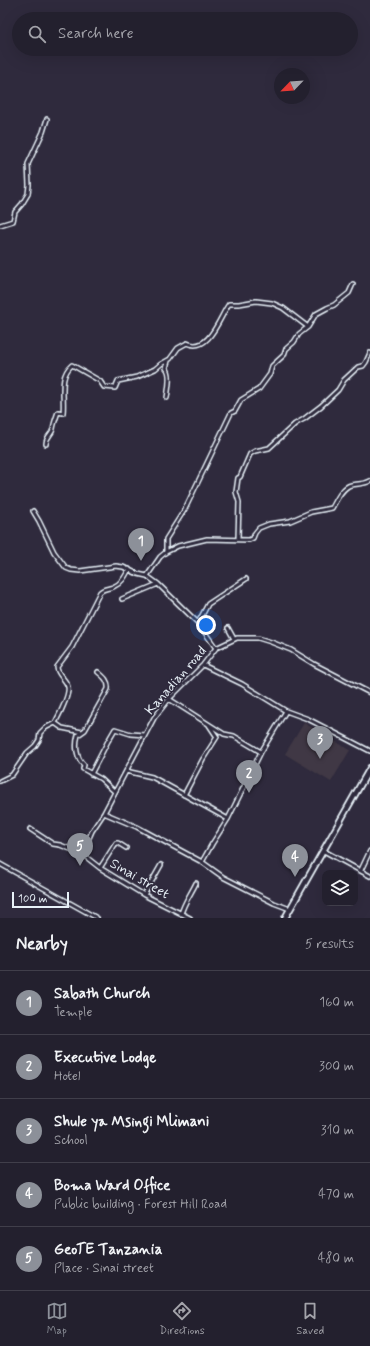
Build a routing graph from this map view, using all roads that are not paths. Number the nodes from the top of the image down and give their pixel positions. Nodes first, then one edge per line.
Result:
1 (47, 119) dead end
2 (0, 225) edge
3 (354, 284) dead end
4 (308, 327) junction
5 (370, 353) edge
6 (168, 361) junction
7 (167, 398) dead end
8 (46, 444) dead end
9 (370, 481) edge
10 (33, 511) dead end
11 (238, 539) junction
12 (166, 552) junction
13 (129, 569) junction
14 (147, 576) junction
15 (246, 579) dead end
16 (158, 584) junction
17 (122, 599) dead end
18 (198, 623) junction
19 (228, 628) dead end
20 (234, 639) junction
21 (216, 648) junction
22 (203, 665) junction
23 (98, 672) dead end
24 (370, 693) edge
25 (169, 699) junction
26 (286, 711) junction
27 (55, 723) junction
28 (208, 723) junction
29 (83, 732) junction
30 (224, 734) junction
31 (145, 735) junction
32 (217, 737) junction
33 (370, 751) edge
34 (261, 752) junction
35 (370, 768) edge
36 (126, 771) junction
37 (91, 774) junction
38 (0, 781) edge
39 (115, 792) junction
40 (184, 795) junction
41 (104, 813) junction
42 (228, 819) junction
43 (30, 830) dead end
44 (126, 848) dead end
45 (324, 851) junction
46 (370, 851) edge
47 (82, 854) junction
48 (202, 862) junction
49 (0, 864) edge
50 (161, 865) dead end
51 (100, 868) junction
52 (361, 870) junction
53 (370, 876) edge
54 (196, 883) dead end
55 (144, 895) junction
56 (290, 909) junction
57 (182, 914) junction
58 (97, 918) edge
59 (190, 918) edge
60 (285, 918) edge

1 - 2 street
3 - 4 street
4 - 6 street
4 - 12 street
5 - 11 street
6 - 7 street
6 - 8 street
9 - 11 street
10 - 13 street
11 - 12 street
12 - 14 street
13 - 14 street
13 - 27 street
14 - 16 street
15 - 18 street
16 - 17 street
16 - 18 street
18 - 21 street
19 - 20 street
20 - 21 street, Kanadian road
20 - 24 street, Kanadian road
21 - 22 street, Kanadian road
22 - 25 street, Kanadian road
22 - 26 street
23 - 29 street
25 - 28 street
25 - 31 street, Kanadian road
26 - 33 street
26 - 34 street
27 - 29 street
27 - 38 street
28 - 30 street
28 - 32 street
29 - 37 street
30 - 32 street
30 - 34 street
31 - 36 street, Kanadian road
31 - 37 street
32 - 40 street
34 - 42 street
35 - 45 street
36 - 39 street, Kanadian road
36 - 40 street
37 - 39 street
39 - 41 street, Kanadian road
40 - 42 street
41 - 47 street, Kanadian road
41 - 48 street
42 - 48 street
43 - 47 street, Sinai street
44 - 51 street
45 - 52 street
45 - 56 street
46 - 52 street
47 - 51 street, Sinai street
48 - 56 street
49 - 58 street
50 - 55 street
51 - 55 street, Sinai street
52 - 53 street
54 - 57 street
55 - 57 street, Sinai street
56 - 60 street
57 - 59 street, Sinai street

